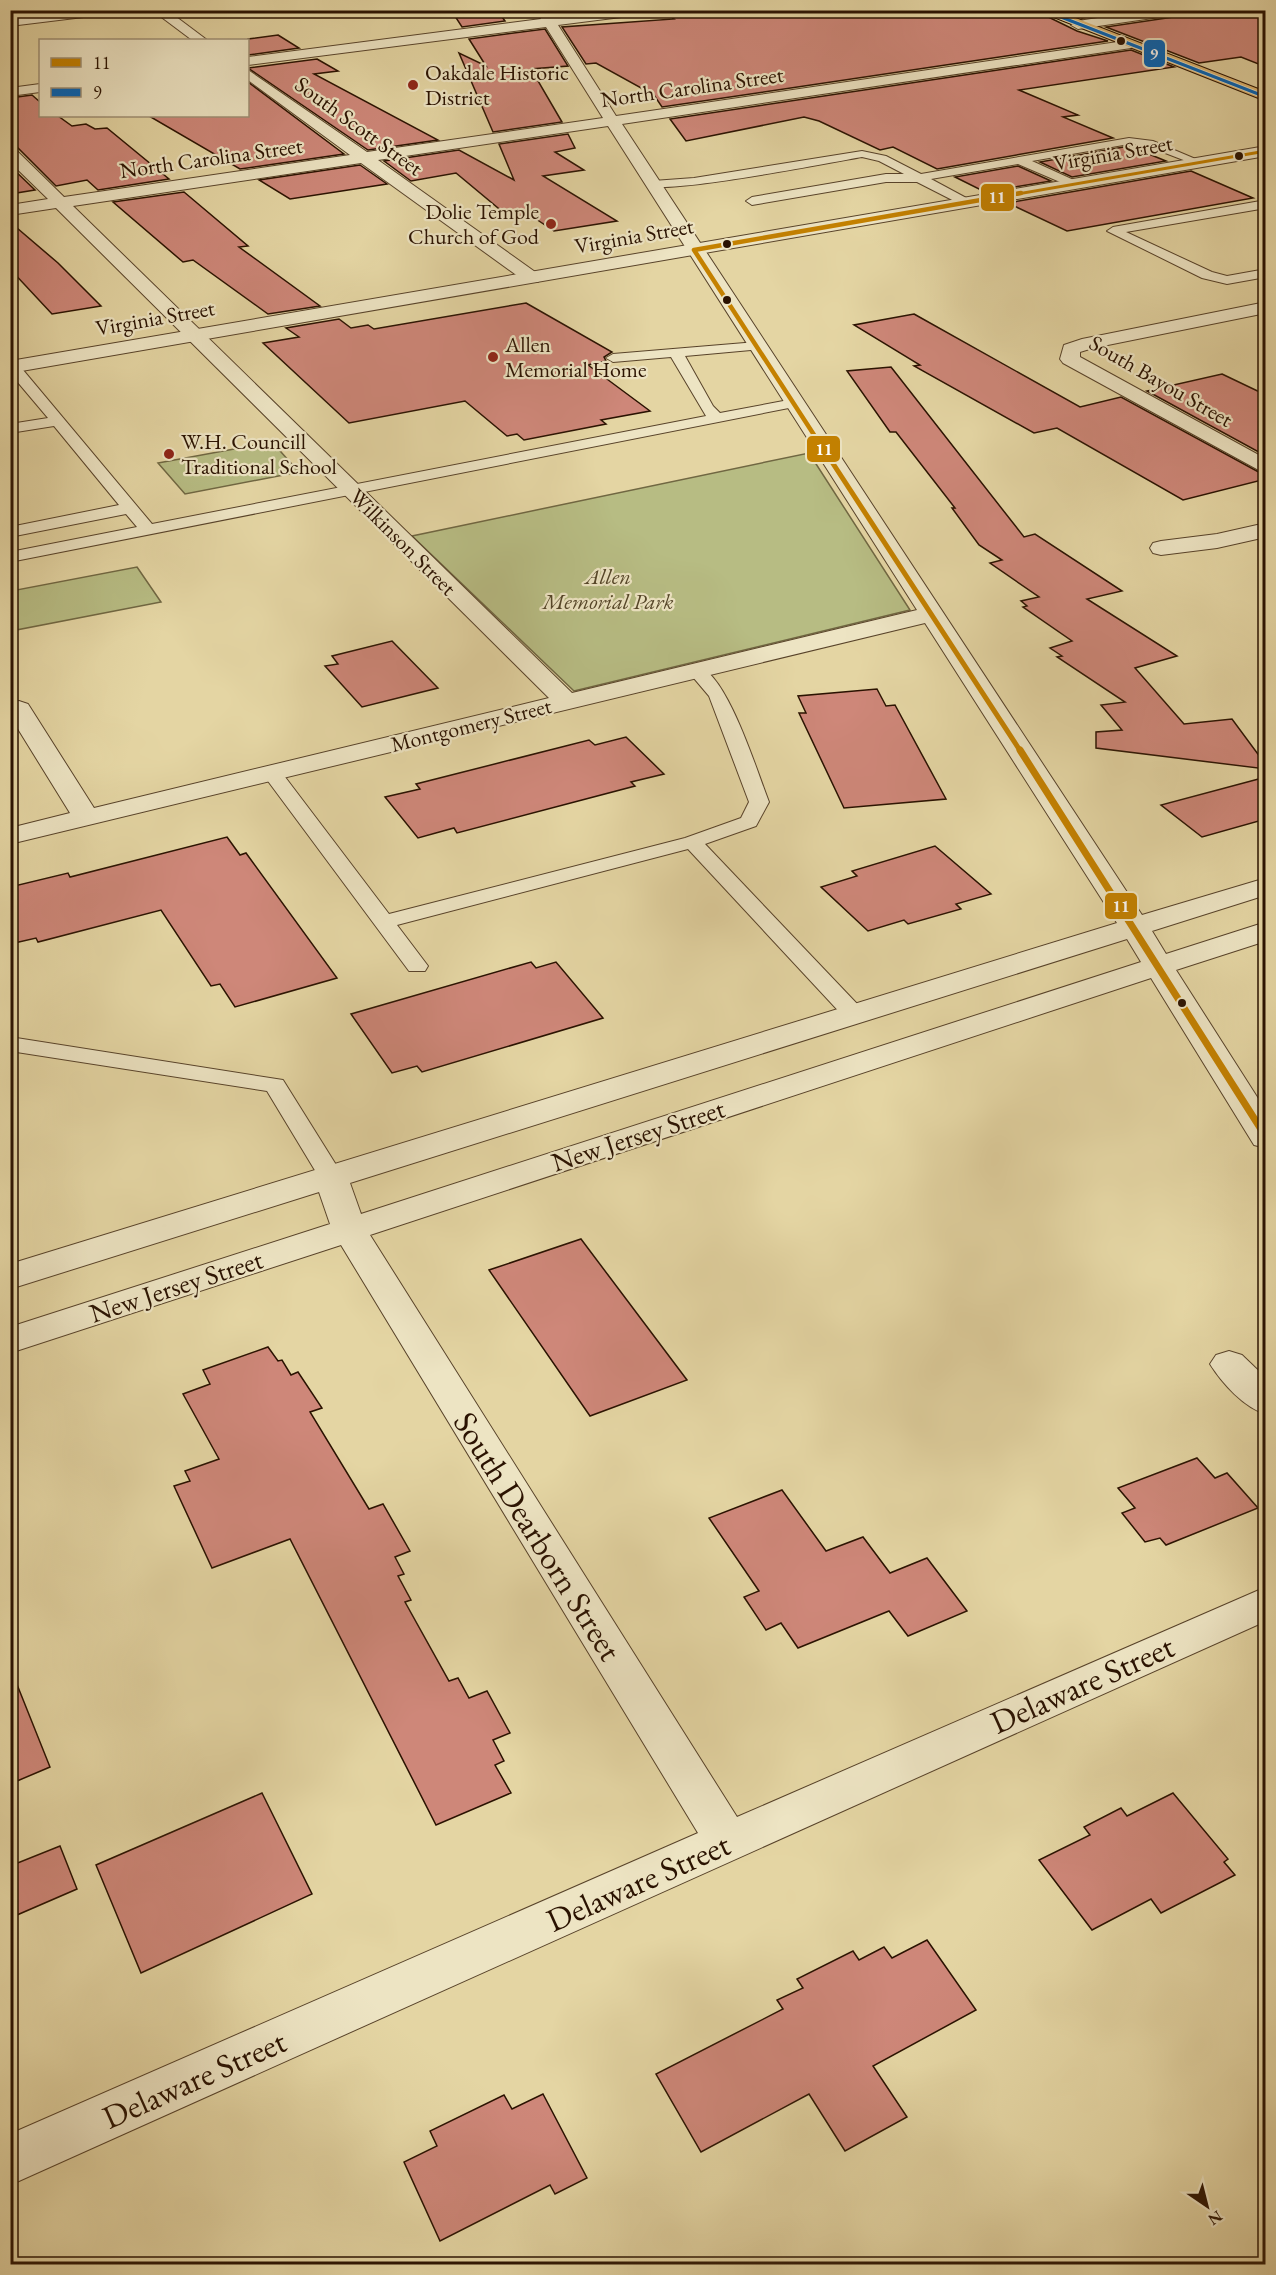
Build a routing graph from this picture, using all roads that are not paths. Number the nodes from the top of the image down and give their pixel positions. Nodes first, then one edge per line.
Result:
1 (108, 10) edge
2 (158, 10) edge
3 (645, 10) edge
4 (1042, 10) edge
5 (1180, 10) edge
6 (546, 17) edge
7 (10, 22) edge
8 (1078, 25) junction
9 (199, 39) edge
10 (1131, 44) junction
11 (249, 62) edge
12 (249, 75) edge
13 (39, 88) edge
14 (10, 92) edge
15 (1266, 97) edge
16 (613, 121) junction
17 (1266, 151) edge
18 (10, 153) edge
19 (365, 158) junction
20 (1021, 161) junction
21 (1199, 163) junction
22 (918, 178) junction
23 (1074, 184) junction
24 (653, 185) junction
25 (752, 201) dead end
26 (60, 203) junction
27 (966, 203) junction
28 (1266, 204) edge
29 (10, 210) edge
30 (694, 250) junction
31 (1266, 273) edge
32 (532, 278) junction
33 (1266, 307) edge
34 (196, 336) junction
35 (757, 346) junction
36 (676, 352) junction
37 (613, 358) dead end
38 (12, 367) edge
39 (794, 403) junction
40 (717, 418) junction
41 (57, 421) junction
42 (10, 429) edge
43 (1266, 468) edge
44 (350, 490) junction
45 (130, 508) junction
46 (147, 529) junction
47 (1266, 530) edge
48 (10, 532) edge
49 (1161, 548) dead end
50 (10, 557) edge
51 (931, 614) junction
52 (696, 670) junction
53 (566, 701) junction
54 (19, 709) dead end
55 (272, 773) junction
56 (87, 818) junction
57 (10, 836) edge
58 (692, 842) junction
59 (1266, 886) edge
60 (385, 922) junction
61 (1134, 926) junction
62 (1266, 931) edge
63 (417, 966) dead end
64 (1160, 967) junction
65 (853, 1013) junction
66 (10, 1044) edge
67 (890, 1053) junction
68 (1266, 1138) edge
69 (331, 1176) junction
70 (349, 1230) junction
71 (10, 1277) edge
72 (10, 1340) edge
73 (1229, 1364) dead end
74 (1266, 1401) edge
75 (1266, 1603) edge
76 (728, 1842) junction
77 (10, 2160) edge

1 - 7 street
2 - 9 street
3 - 6 street
4 - 8 main road
5 - 8 street
6 - 11 street
6 - 16 street
8 - 10 main road
10 - 15 main road
10 - 16 street, North Carolina Street
12 - 19 street, South Scott Street
13 - 14 street
16 - 19 street, North Carolina Street
16 - 24 street
17 - 21 street, Virginia Street
18 - 26 street, Wilkinson Street
19 - 26 street, North Carolina Street
19 - 32 street, South Scott Street
20 - 21 lane
20 - 22 lane
20 - 23 lane
21 - 23 street, Virginia Street
22 - 24 lane
22 - 25 lane
22 - 27 lane
23 - 27 street, Virginia Street
24 - 30 street
26 - 29 street, North Carolina Street
26 - 34 street, Wilkinson Street
27 - 30 street, Virginia Street
28 - 31 lane
30 - 32 street, Virginia Street
30 - 35 street
32 - 34 street, Virginia Street
33 - 43 street, South Bayou Street
34 - 38 street, Virginia Street
34 - 44 street, Wilkinson Street
35 - 36 lane
35 - 39 street
36 - 37 lane
36 - 40 lane
38 - 41 lane
39 - 40 lane
39 - 51 street
40 - 44 lane
41 - 42 lane
41 - 45 lane
44 - 46 lane
44 - 53 street, Wilkinson Street
45 - 46 lane
45 - 48 lane
46 - 50 lane
47 - 49 street
51 - 52 street, Montgomery Street
51 - 61 street
52 - 53 street, Montgomery Street
52 - 58 lane
53 - 55 street, Montgomery Street
54 - 56 street
55 - 56 street, Montgomery Street
55 - 60 lane
56 - 57 street, Montgomery Street
58 - 60 lane
58 - 65 lane
59 - 61 street, New Jersey Street
60 - 63 lane
61 - 64 street
61 - 65 street, New Jersey Street
62 - 64 street, New Jersey Street
64 - 67 street, New Jersey Street
64 - 68 street
65 - 67 street
65 - 69 street, New Jersey Street
66 - 69 lane
67 - 70 street, New Jersey Street
69 - 70 street, South Dearborn Street
69 - 71 street, New Jersey Street
70 - 72 street, New Jersey Street
70 - 76 street, South Dearborn Street
73 - 74 street
75 - 76 street, Delaware Street
76 - 77 street, Delaware Street

